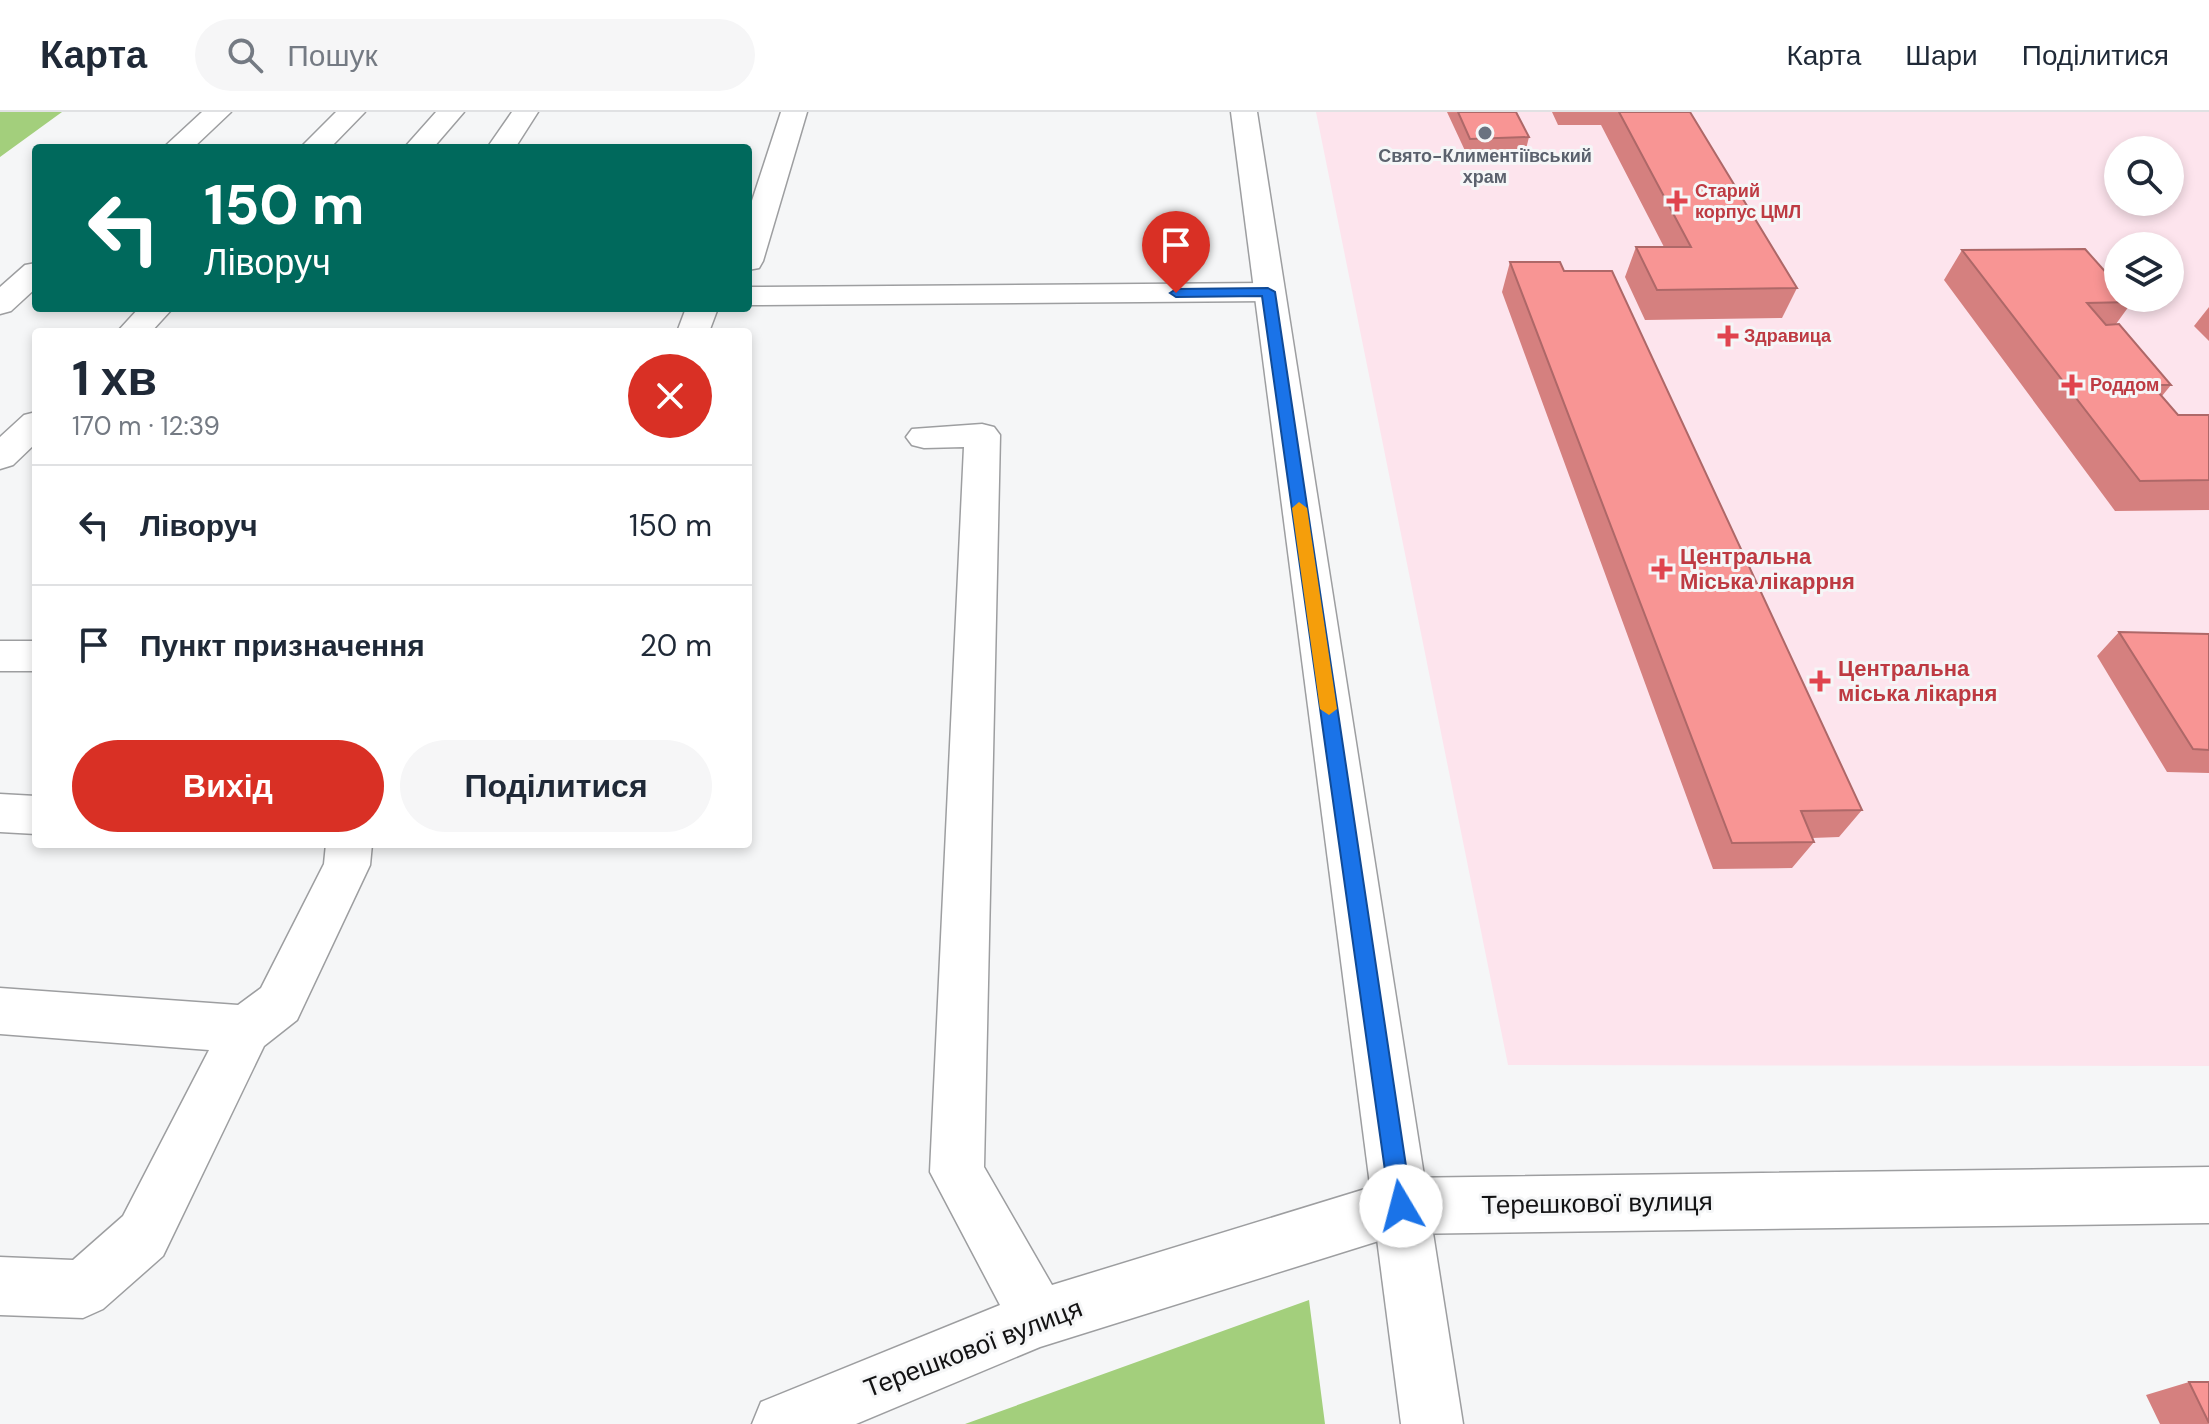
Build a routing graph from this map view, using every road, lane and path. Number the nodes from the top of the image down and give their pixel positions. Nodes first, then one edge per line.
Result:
1 (218, 112) edge
2 (352, 112) edge
3 (451, 112) edge
4 (525, 112) edge
5 (794, 112) edge
6 (1244, 112) edge
7 (182, 144) edge
8 (318, 144) edge
9 (422, 144) edge
10 (504, 144) edge
11 (752, 248) edge
12 (32, 276) edge
13 (1268, 292) junction
14 (752, 296) edge
15 (0, 304) edge
16 (153, 312) edge
17 (137, 328) edge
18 (32, 427) edge
19 (924, 437) dead end
20 (0, 457) edge
21 (0, 656) edge
22 (32, 656) edge
23 (0, 813) edge
24 (32, 815) edge
25 (349, 848) edge
26 (0, 1011) edge
27 (246, 1029) junction
28 (2209, 1195) edge
29 (1401, 1206) junction
30 (0, 1286) edge
31 (1039, 1318) junction
32 (783, 1424) edge
33 (1432, 1424) edge

1 - 7 street
2 - 8 street
3 - 9 street
4 - 10 street
5 - 11 street
6 - 13 street
12 - 15 street
13 - 14 street
13 - 29 street
16 - 17 street
18 - 20 street
19 - 31 street
21 - 22 street
23 - 24 street
25 - 27 street
26 - 27 street
27 - 30 street
28 - 29 street, Терешкової вулиця
29 - 31 street, Терешкової вулиця
29 - 33 street
31 - 32 street, Терешкової вулиця

